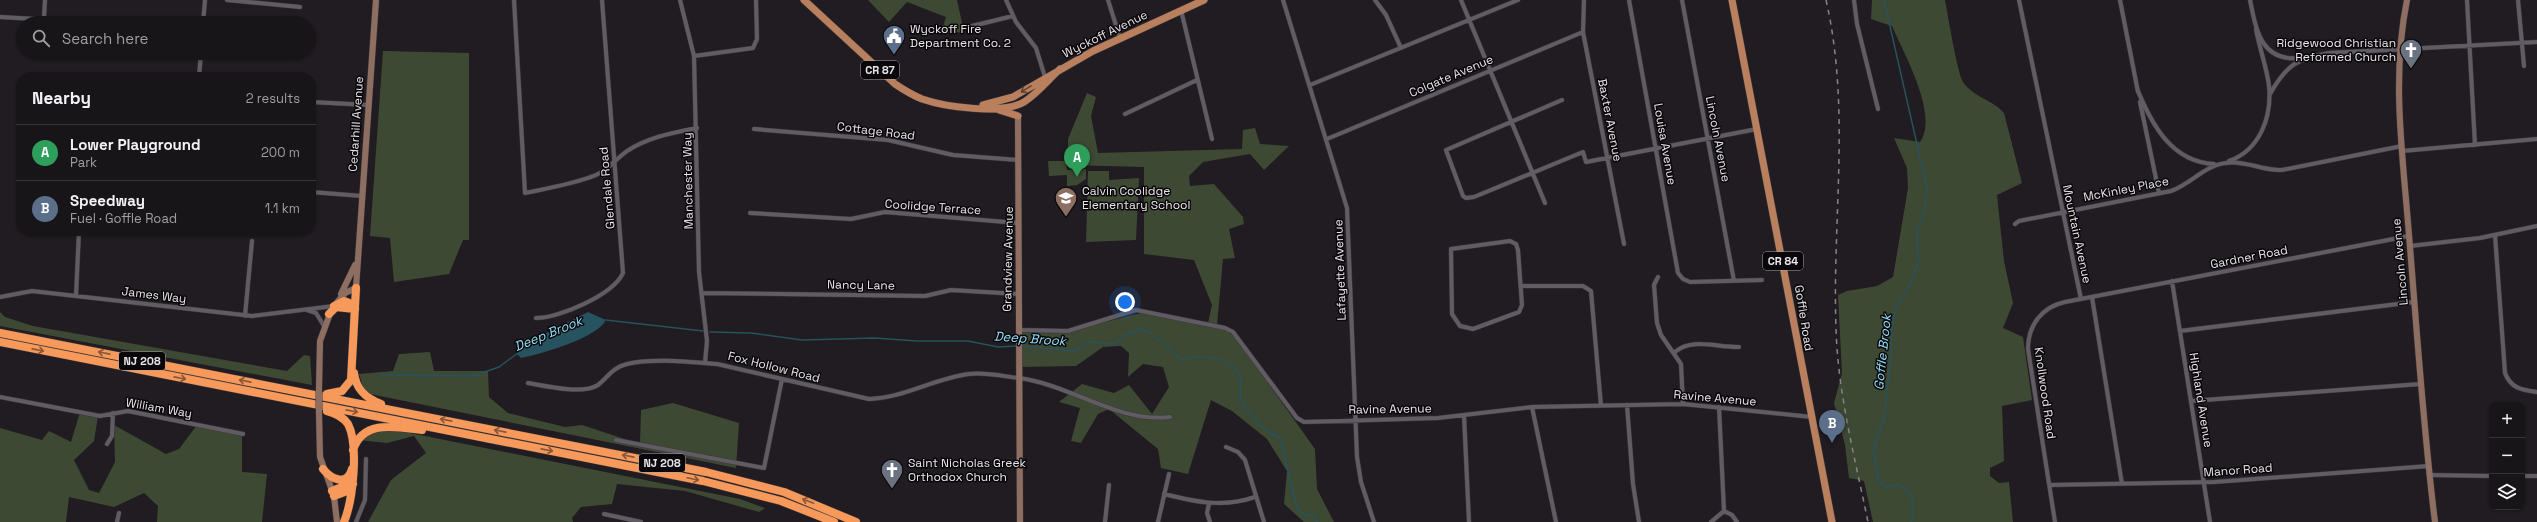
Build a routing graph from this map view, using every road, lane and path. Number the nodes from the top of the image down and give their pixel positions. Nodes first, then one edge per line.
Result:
1 (45, 0) edge
2 (205, 0) edge
3 (227, 0) edge
4 (376, 0) edge
5 (514, 0) edge
6 (602, 0) edge
7 (680, 0) edge
8 (756, 0) edge
9 (804, 0) edge
10 (1006, 0) edge
11 (1108, 0) edge
12 (1204, 0) edge
13 (1282, 0) edge
14 (1375, 0) edge
15 (1461, 0) edge
16 (1518, 0) edge
17 (1584, 0) edge
18 (1629, 0) edge
19 (1682, 0) edge
20 (1732, 0) edge
21 (1854, 0) edge
22 (2019, 0) edge
23 (2120, 0) edge
24 (2250, 0) edge
25 (2407, 0) edge
26 (2467, 0) edge
27 (2518, 0) edge
28 (300, 7) dead end
29 (1181, 10) junction
30 (44, 16) edge
31 (204, 16) edge
32 (1013, 16) junction
33 (0, 17) edge
34 (16, 17) edge
35 (1469, 20) junction
36 (968, 27) dead end
37 (2256, 29) junction
38 (1583, 32) junction
39 (1120, 38) junction
40 (2537, 42) edge
41 (2521, 43) junction
42 (2470, 46) junction
43 (1401, 48) junction
44 (2399, 50) junction
45 (694, 56) junction
46 (2303, 58) junction
47 (200, 60) edge
48 (2524, 66) dead end
49 (1060, 69) junction
50 (1490, 71) junction
51 (199, 72) edge
52 (1045, 77) junction
53 (1198, 80) junction
54 (1310, 85) junction
55 (2138, 91) junction
56 (2270, 94) junction
57 (1013, 97) junction
58 (1562, 100) dead end
59 (316, 102) edge
60 (369, 105) junction
61 (1015, 106) junction
62 (973, 107) junction
63 (993, 109) junction
64 (1878, 109) dead end
65 (1125, 114) dead end
66 (1018, 116) junction
67 (1512, 122) junction
68 (696, 128) junction
69 (754, 129) dead end
70 (1757, 129) junction
71 (1706, 138) junction
72 (1212, 139) dead end
73 (1327, 139) junction
74 (2537, 139) edge
75 (2475, 145) junction
76 (1656, 148) junction
77 (2402, 149) junction
78 (1607, 158) junction
79 (1019, 160) junction
80 (615, 162) junction
81 (2220, 164) junction
82 (1533, 173) junction
83 (316, 192) edge
84 (2159, 192) junction
85 (362, 196) junction
86 (1545, 203) dead end
87 (2062, 212) junction
88 (750, 213) dead end
89 (1019, 223) junction
90 (2015, 224) dead end
91 (2537, 226) edge
92 (2495, 235) junction
93 (79, 236) edge
94 (2409, 236) junction
95 (252, 241) dead end
96 (1624, 244) dead end
97 (2410, 246) junction
98 (358, 250) junction
99 (1658, 278) dead end
100 (1762, 280) dead end
101 (1734, 281) junction
102 (2172, 281) junction
103 (1521, 286) junction
104 (356, 288) junction
105 (703, 293) junction
106 (1018, 294) junction
107 (76, 296) junction
108 (0, 297) edge
109 (2092, 297) junction
110 (2081, 299) junction
111 (2414, 302) junction
112 (334, 306) junction
113 (355, 309) junction
114 (307, 310) junction
115 (329, 314) junction
116 (246, 316) junction
117 (536, 318) dead end
118 (324, 326) junction
119 (1019, 330) junction
120 (2180, 331) junction
121 (0, 333) edge
122 (0, 342) edge
123 (1739, 347) dead end
124 (1675, 352) junction
125 (705, 363) junction
126 (354, 370) junction
127 (1020, 378) junction
128 (782, 379) junction
129 (528, 382) dead end
130 (2421, 384) junction
131 (284, 388) junction
132 (245, 390) junction
133 (2537, 392) edge
134 (0, 397) edge
135 (2191, 401) junction
136 (1683, 404) junction
137 (1627, 405) junction
138 (1601, 406) junction
139 (1532, 407) junction
140 (1719, 407) junction
141 (113, 413) junction
142 (1464, 415) junction
143 (431, 417) junction
144 (1170, 417) dead end
145 (1812, 417) junction
146 (1355, 420) junction
147 (243, 434) dead end
148 (481, 437) junction
149 (616, 440) dead end
150 (107, 444) dead end
151 (1226, 447) dead end
152 (352, 455) junction
153 (366, 459) dead end
154 (2429, 466) junction
155 (323, 469) junction
156 (352, 469) junction
157 (1169, 474) dead end
158 (2430, 475) junction
159 (2489, 476) edge
160 (2525, 476) edge
161 (2537, 476) edge
162 (353, 481) junction
163 (2204, 483) junction
164 (2122, 484) junction
165 (1110, 485) dead end
166 (2049, 485) junction
167 (333, 494) junction
168 (1164, 494) junction
169 (1255, 497) junction
170 (1209, 504) junction
171 (831, 510) junction
172 (1724, 511) junction
173 (119, 513) dead end
174 (604, 514) dead end
175 (117, 522) edge
176 (337, 522) edge
177 (344, 522) edge
178 (356, 522) edge
179 (641, 522) edge
180 (834, 522) edge
181 (856, 522) edge
182 (862, 522) edge
183 (1020, 522) edge
184 (1105, 522) edge
185 (1158, 522) edge
186 (1210, 522) edge
187 (1264, 522) edge
188 (1374, 522) edge
189 (1469, 522) edge
190 (1556, 522) edge
191 (1639, 522) edge
192 (1711, 522) edge
193 (1737, 522) edge
194 (1832, 522) edge
195 (2055, 522) edge
196 (2210, 522) edge
197 (2435, 522) edge

1 - 30 street
2 - 31 street
3 - 28 street
4 - 60 main road, Cedarhill Avenue
5 - 80 street
6 - 80 street, Glendale Road
7 - 45 street, Manchester Way
8 - 45 street
9 - 62 main road, Wyckoff Avenue / CR 87
10 - 32 street
11 - 39 street
12 - 29 main road, Wyckoff Avenue / CR 87
13 - 54 street, Lafayette Avenue
14 - 43 street
15 - 35 street
16 - 35 street
17 - 38 street, Baxter Avenue
18 - 76 street, Louisa Avenue
19 - 71 street, Lincoln Avenue
20 - 70 main road, Goffle Road / CR 84
21 - 64 street
22 - 87 street, Mountain Avenue
23 - 55 street
24 - 37 street
25 - 44 main road, Lincoln Avenue
26 - 42 street
27 - 41 street
29 - 39 main road, Wyckoff Avenue / CR 87
29 - 53 street
32 - 36 street
32 - 52 street
33 - 34 street
35 - 43 street
35 - 50 street
37 - 46 street
37 - 56 street
38 - 50 street, Colgate Avenue
38 - 78 street, Baxter Avenue
39 - 49 main road, Wyckoff Avenue / CR 87
40 - 41 street
41 - 42 street
41 - 48 street
42 - 44 street
42 - 75 street
43 - 54 street
44 - 46 street
44 - 77 main road, Lincoln Avenue
45 - 68 street, Manchester Way
46 - 56 street
47 - 51 street
49 - 52 main road, Wyckoff Avenue / CR 87
49 - 61 main road, Wyckoff Avenue / CR 87
50 - 67 street
50 - 73 street, Colgate Avenue
52 -> 57 main road, Wyckoff Avenue / CR 87
53 - 65 street
53 - 72 street
54 - 73 street, Lafayette Avenue
55 - 81 street
55 - 84 street
56 - 81 street
57 - 61 main road
57 - 62 main road, Wyckoff Avenue / CR 87
58 - 67 street
59 - 60 street
60 - 85 main road, Cedarhill Avenue
61 - 63 main road, Wyckoff Avenue / CR 87
61 - 66 main road
62 - 63 main road, Wyckoff Avenue / CR 87
63 - 66 main road
66 - 79 main road, Grandview Avenue
67 - 82 street
67 - 82 street
68 - 80 street
68 - 105 street, Manchester Way
69 - 79 street, Cottage Road
70 - 71 street
70 - 145 main road, Goffle Road / CR 84
71 - 76 street
71 - 101 street, Lincoln Avenue
73 - 146 street, Lafayette Avenue
74 - 75 street, McKinley Place
75 - 77 street, McKinley Place
76 - 78 street
76 - 101 street, Louisa Avenue
77 - 81 street, McKinley Place
77 - 94 main road, Lincoln Avenue
78 - 82 street
78 - 96 street, Baxter Avenue
79 - 89 main road, Grandview Avenue
80 - 117 street, Glendale Road
81 - 84 street, McKinley Place
82 - 86 street
83 - 85 street
84 - 87 street, McKinley Place
85 - 98 main road, Cedarhill Avenue
87 - 90 street, McKinley Place
87 - 110 street, Mountain Avenue
88 - 89 street, Coolidge Terrace
89 - 106 main road, Grandview Avenue
91 - 92 street
92 - 97 street
92 - 133 street
93 - 107 street
94 - 97 main road, Lincoln Avenue
94 - 102 street, Gardner Road
95 - 116 street
97 - 111 main road, Lincoln Avenue
98 - 104 main road, Cedarhill Avenue
98 - 112 main road, Cedarhill Avenue
99 - 124 street
100 - 101 street
102 - 109 street, Gardner Road
102 - 120 street, Highland Avenue
103 - 103 street
103 - 138 street
104 - 112 main road, Cedarhill Avenue
104 - 113 highway
105 - 106 street, Nancy Lane
105 - 125 street, Manchester Way
106 - 119 main road, Grandview Avenue
107 - 108 street, James Way
107 - 116 street, James Way
109 - 110 street, Mountain Avenue
109 - 164 street, Mountain Avenue
110 - 166 street, Knollwood Road
111 - 120 street
111 - 130 main road, Lincoln Avenue
112 - 113 highway
112 - 114 street, James Way
112 - 115 main road, Cedarhill Avenue
113 - 115 highway
113 - 126 highway
114 - 116 street, James Way
114 - 118 street
115 - 118 main road, Cedarhill Avenue
118 - 155 main road, Cedarhill Avenue, bridge
119 - 127 main road, Grandview Avenue
119 - 146 street, Ravine Avenue
120 - 135 street, Highland Avenue
131 -> 121 highway, NJ 208
122 -> 132 highway, NJ 208
123 - 124 street
124 - 136 street
125 - 128 street, Fox Hollow Road
125 - 129 street, Fox Hollow Road
126 - 131 highway
126 - 143 highway
127 - 128 street, Fox Hollow Road
127 - 144 street, Fox Hollow Road
127 - 183 main road, Grandview Avenue
128 - 149 street
130 - 135 street
130 - 154 main road, Lincoln Avenue
131 - 143 highway, NJ 208
132 -> 148 highway, NJ 208
132 - 152 highway
134 - 141 street, William Way
135 - 163 street, Highland Avenue
136 - 137 street, Ravine Avenue
136 - 140 street, Ravine Avenue
137 - 138 street, Ravine Avenue
137 - 191 street
138 - 139 street, Ravine Avenue
139 - 142 street, Ravine Avenue
139 - 190 street
140 - 145 street, Ravine Avenue
140 - 172 street
141 - 147 street, William Way
141 - 150 street
142 - 146 street, Ravine Avenue
142 - 189 street
171 -> 143 highway, NJ 208
145 - 194 main road, Goffle Road / CR 84
146 - 188 street, Lafayette Avenue
148 - 152 highway
148 -> 180 highway, NJ 208
151 - 169 street
152 - 156 highway
153 - 178 street
154 - 158 main road, Lincoln Avenue
154 - 163 street, Manor Road
155 - 156 highway
155 - 167 main road, Cedarhill Avenue
156 - 162 highway
156 - 167 highway
157 - 168 street
158 - 159 street
158 - 197 main road, Lincoln Avenue
160 - 161 street
162 - 167 highway
162 - 177 highway
163 - 164 street, Manor Road
163 - 196 street, Highland Avenue
164 - 166 street, Manor Road
165 - 184 street
166 - 195 street, Knollwood Road
167 - 176 main road, Cedarhill Avenue
168 - 170 street
168 - 185 street
169 - 170 street
169 - 187 street
170 - 186 street
171 - 181 highway, NJ 208
171 - 182 highway
172 - 192 street
172 - 193 street
173 - 175 street
174 - 179 street

